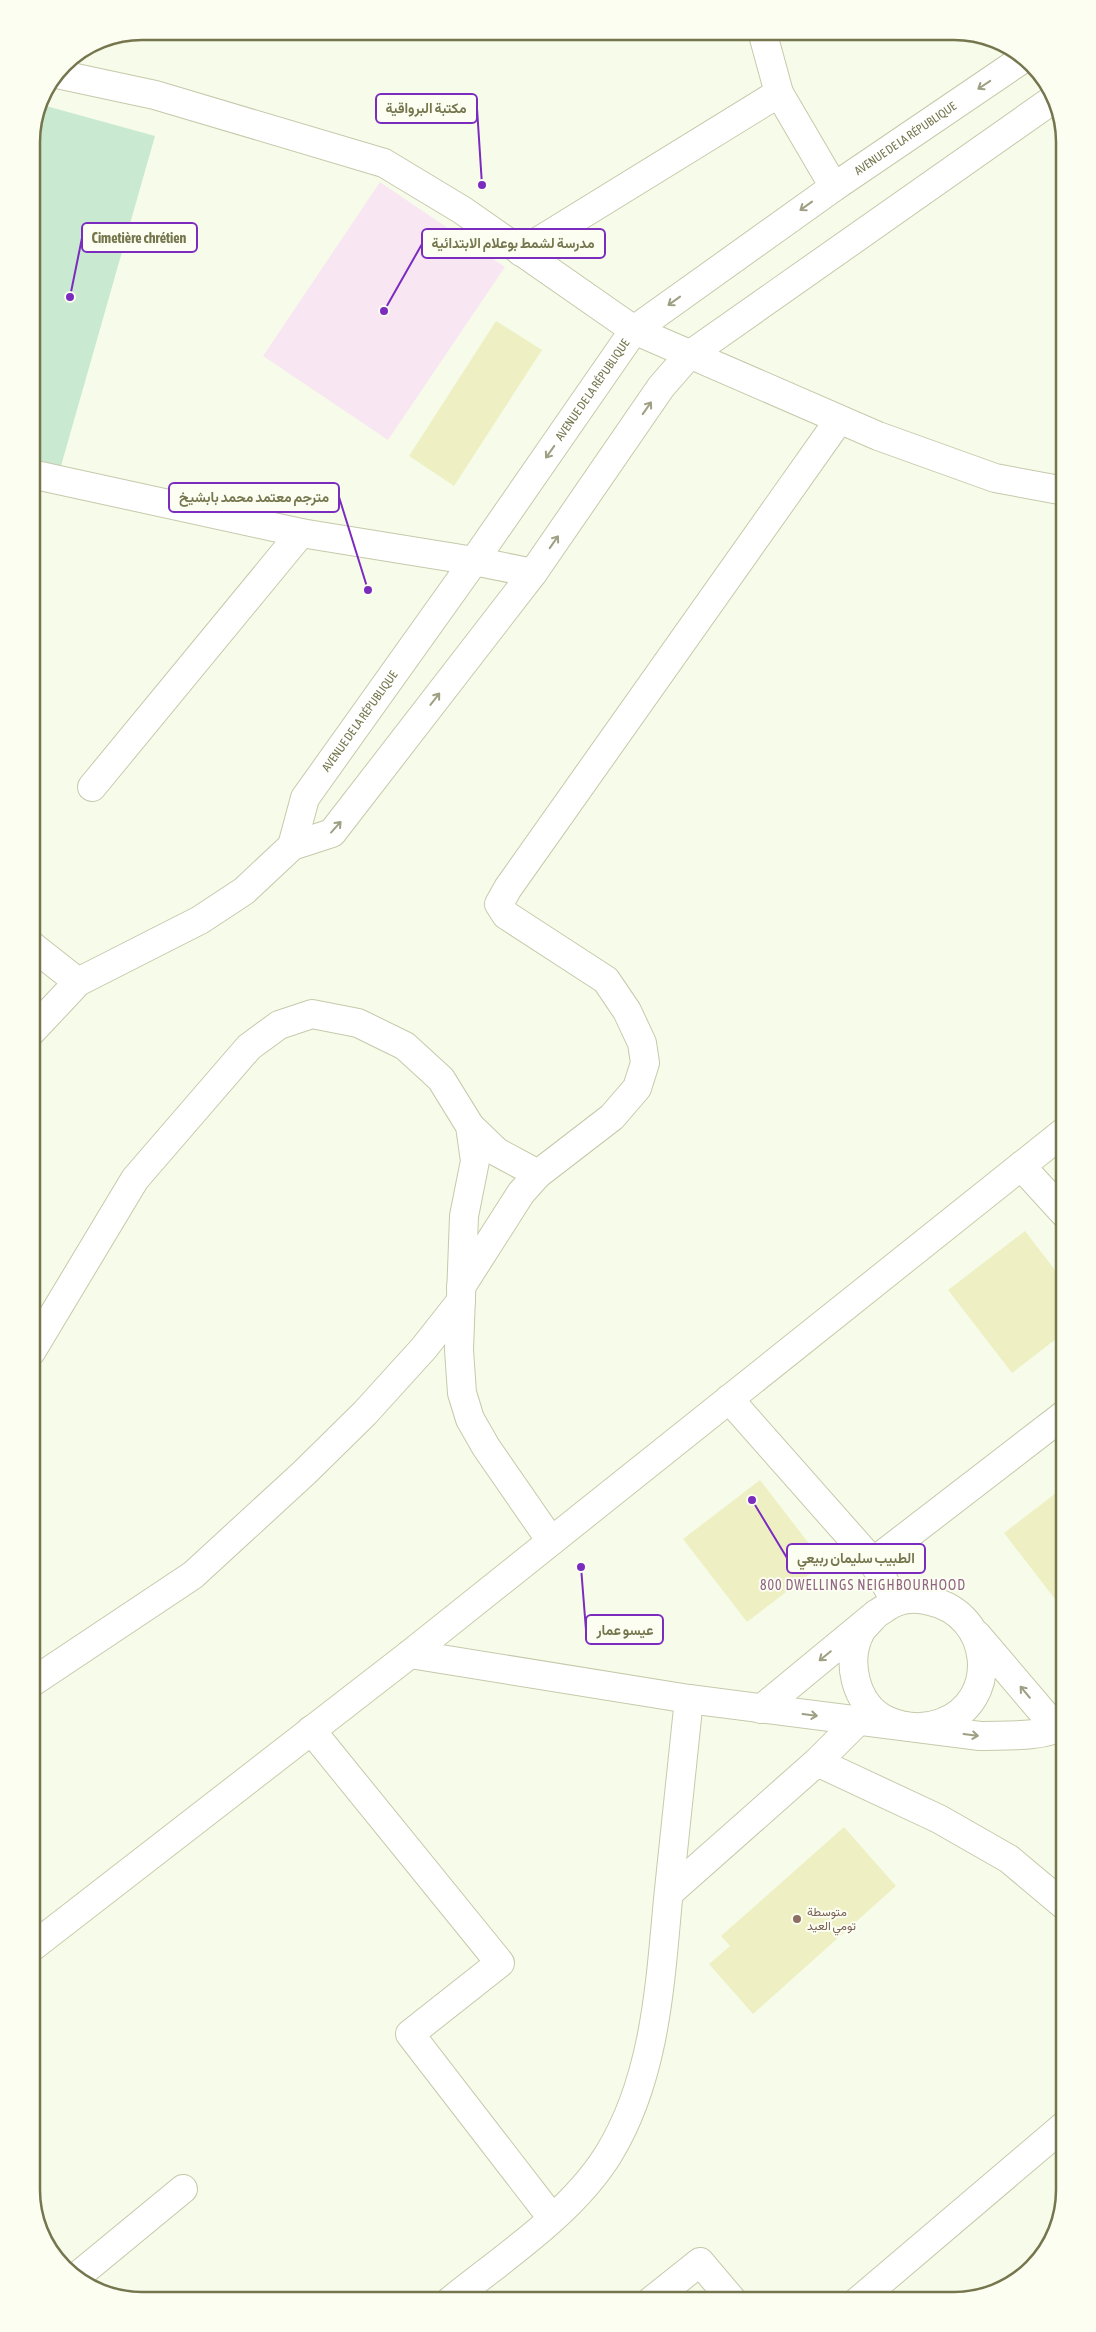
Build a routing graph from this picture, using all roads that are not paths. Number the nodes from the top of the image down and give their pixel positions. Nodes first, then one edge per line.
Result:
1 (764, 40) edge
2 (1018, 62) edge
3 (65, 76) edge
4 (779, 93) junction
5 (1048, 103) edge
6 (834, 187) junction
7 (521, 252) junction
8 (634, 330) junction
9 (688, 356) junction
10 (840, 420) junction
11 (40, 476) edge
12 (1056, 489) edge
13 (301, 533) junction
14 (474, 561) junction
15 (533, 573) junction
16 (92, 787) dead end
17 (292, 846) junction
18 (40, 952) edge
19 (78, 982) junction
20 (40, 1022) edge
21 (470, 1126) junction
22 (1056, 1138) edge
23 (1021, 1166) junction
24 (538, 1174) junction
25 (1056, 1204) edge
26 (461, 1294) junction
27 (40, 1337) edge
28 (729, 1399) junction
29 (1056, 1421) edge
30 (551, 1541) junction
31 (872, 1562) junction
32 (886, 1608) junction
33 (974, 1631) junction
34 (410, 1654) junction
35 (40, 1677) edge
36 (689, 1699) junction
37 (761, 1708) junction
38 (858, 1721) junction
39 (1056, 1721) edge
40 (906, 1727) junction
41 (1056, 1728) edge
42 (311, 1730) junction
43 (817, 1762) junction
44 (669, 1892) junction
45 (1056, 1898) edge
46 (40, 1941) edge
47 (1056, 2133) edge
48 (183, 2189) dead end
49 (552, 2218) junction
50 (82, 2272) edge
51 (461, 2292) edge
52 (662, 2292) edge
53 (725, 2292) edge
54 (869, 2292) edge

1 - 4 street
2 -> 6 street, AVENUE DE LA RÉPUBLIQUE
3 - 7 street
4 - 6 street
4 - 7 street
5 - 9 street
6 -> 8 street, AVENUE DE LA RÉPUBLIQUE
7 - 8 street
8 - 9 street
8 -> 14 street, AVENUE DE LA RÉPUBLIQUE
9 - 10 street
15 -> 9 street
10 - 12 street
10 - 24 street
11 - 13 street
13 - 14 street
13 - 16 street
14 - 15 street
14 - 17 street, AVENUE DE LA RÉPUBLIQUE
17 -> 15 street
17 - 19 street
18 - 19 street
19 - 20 street
21 - 24 street
21 - 26 street
21 - 27 street
22 - 23 street
23 - 25 street
23 - 28 street
24 - 26 street
26 - 30 street
26 - 35 street
28 - 30 street
28 - 31 street
29 - 31 street
30 - 34 street
31 - 32 street
32 - 33 street
32 -> 37 street
32 - 40 street
39 -> 33 street
33 - 40 street
34 - 36 street
34 - 42 street
36 - 37 street
36 - 44 street
37 -> 38 street
38 - 40 street
38 - 43 street
40 -> 41 street
42 - 46 street
42 - 49 street
43 - 44 street
43 - 45 street
44 - 49 street
47 - 54 street
48 - 50 street
49 - 51 street
52 - 53 street

